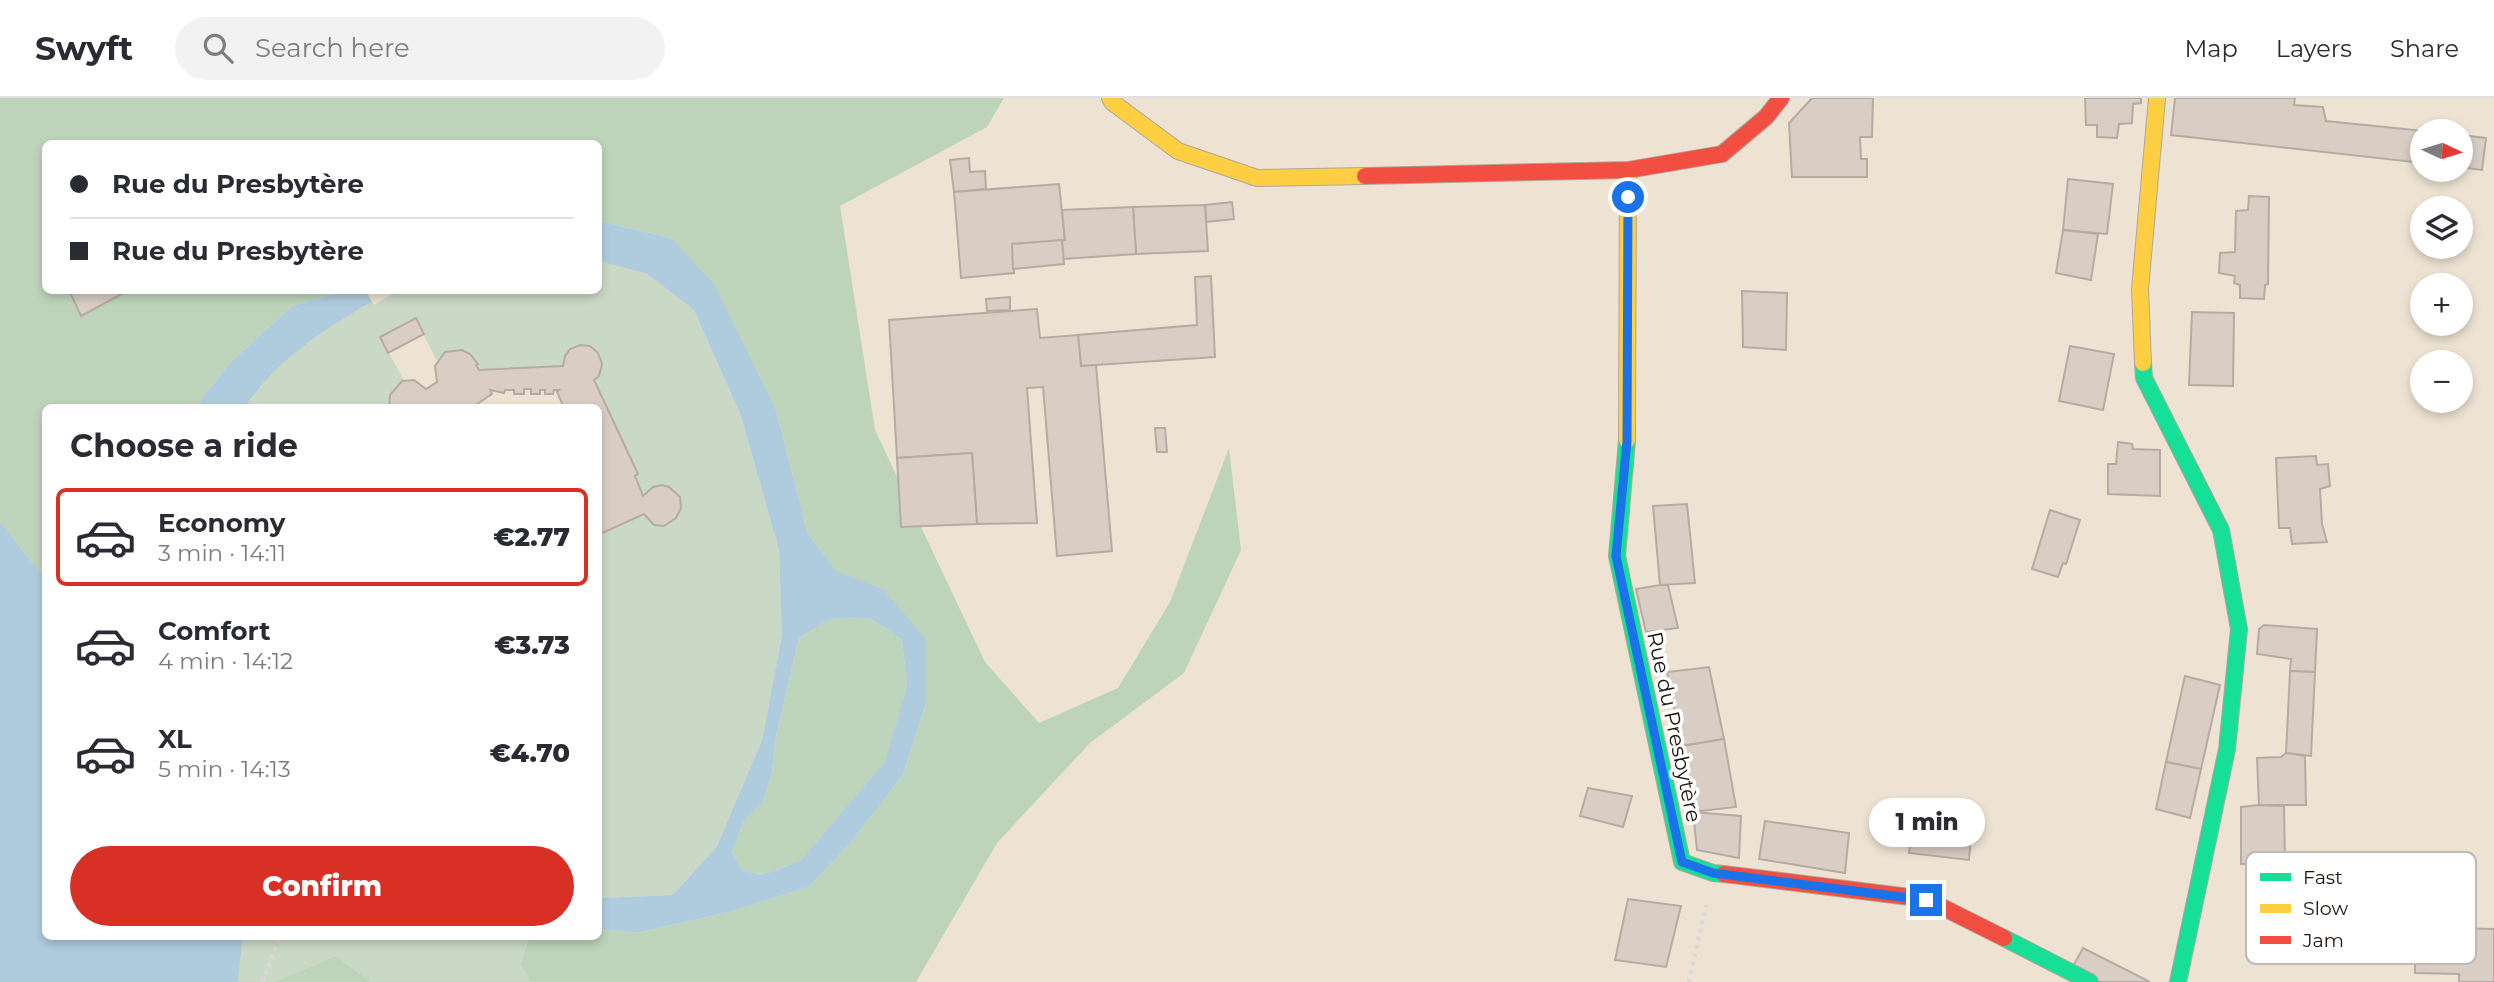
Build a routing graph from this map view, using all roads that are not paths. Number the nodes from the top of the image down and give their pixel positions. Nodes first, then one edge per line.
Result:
1 (1110, 98) edge
2 (1781, 98) edge
3 (2157, 98) edge
4 (1628, 170) junction
5 (2090, 982) edge
6 (2178, 982) edge

1 - 4 street
2 - 4 street
3 - 6 street
4 - 5 street, Rue du Presbytère

